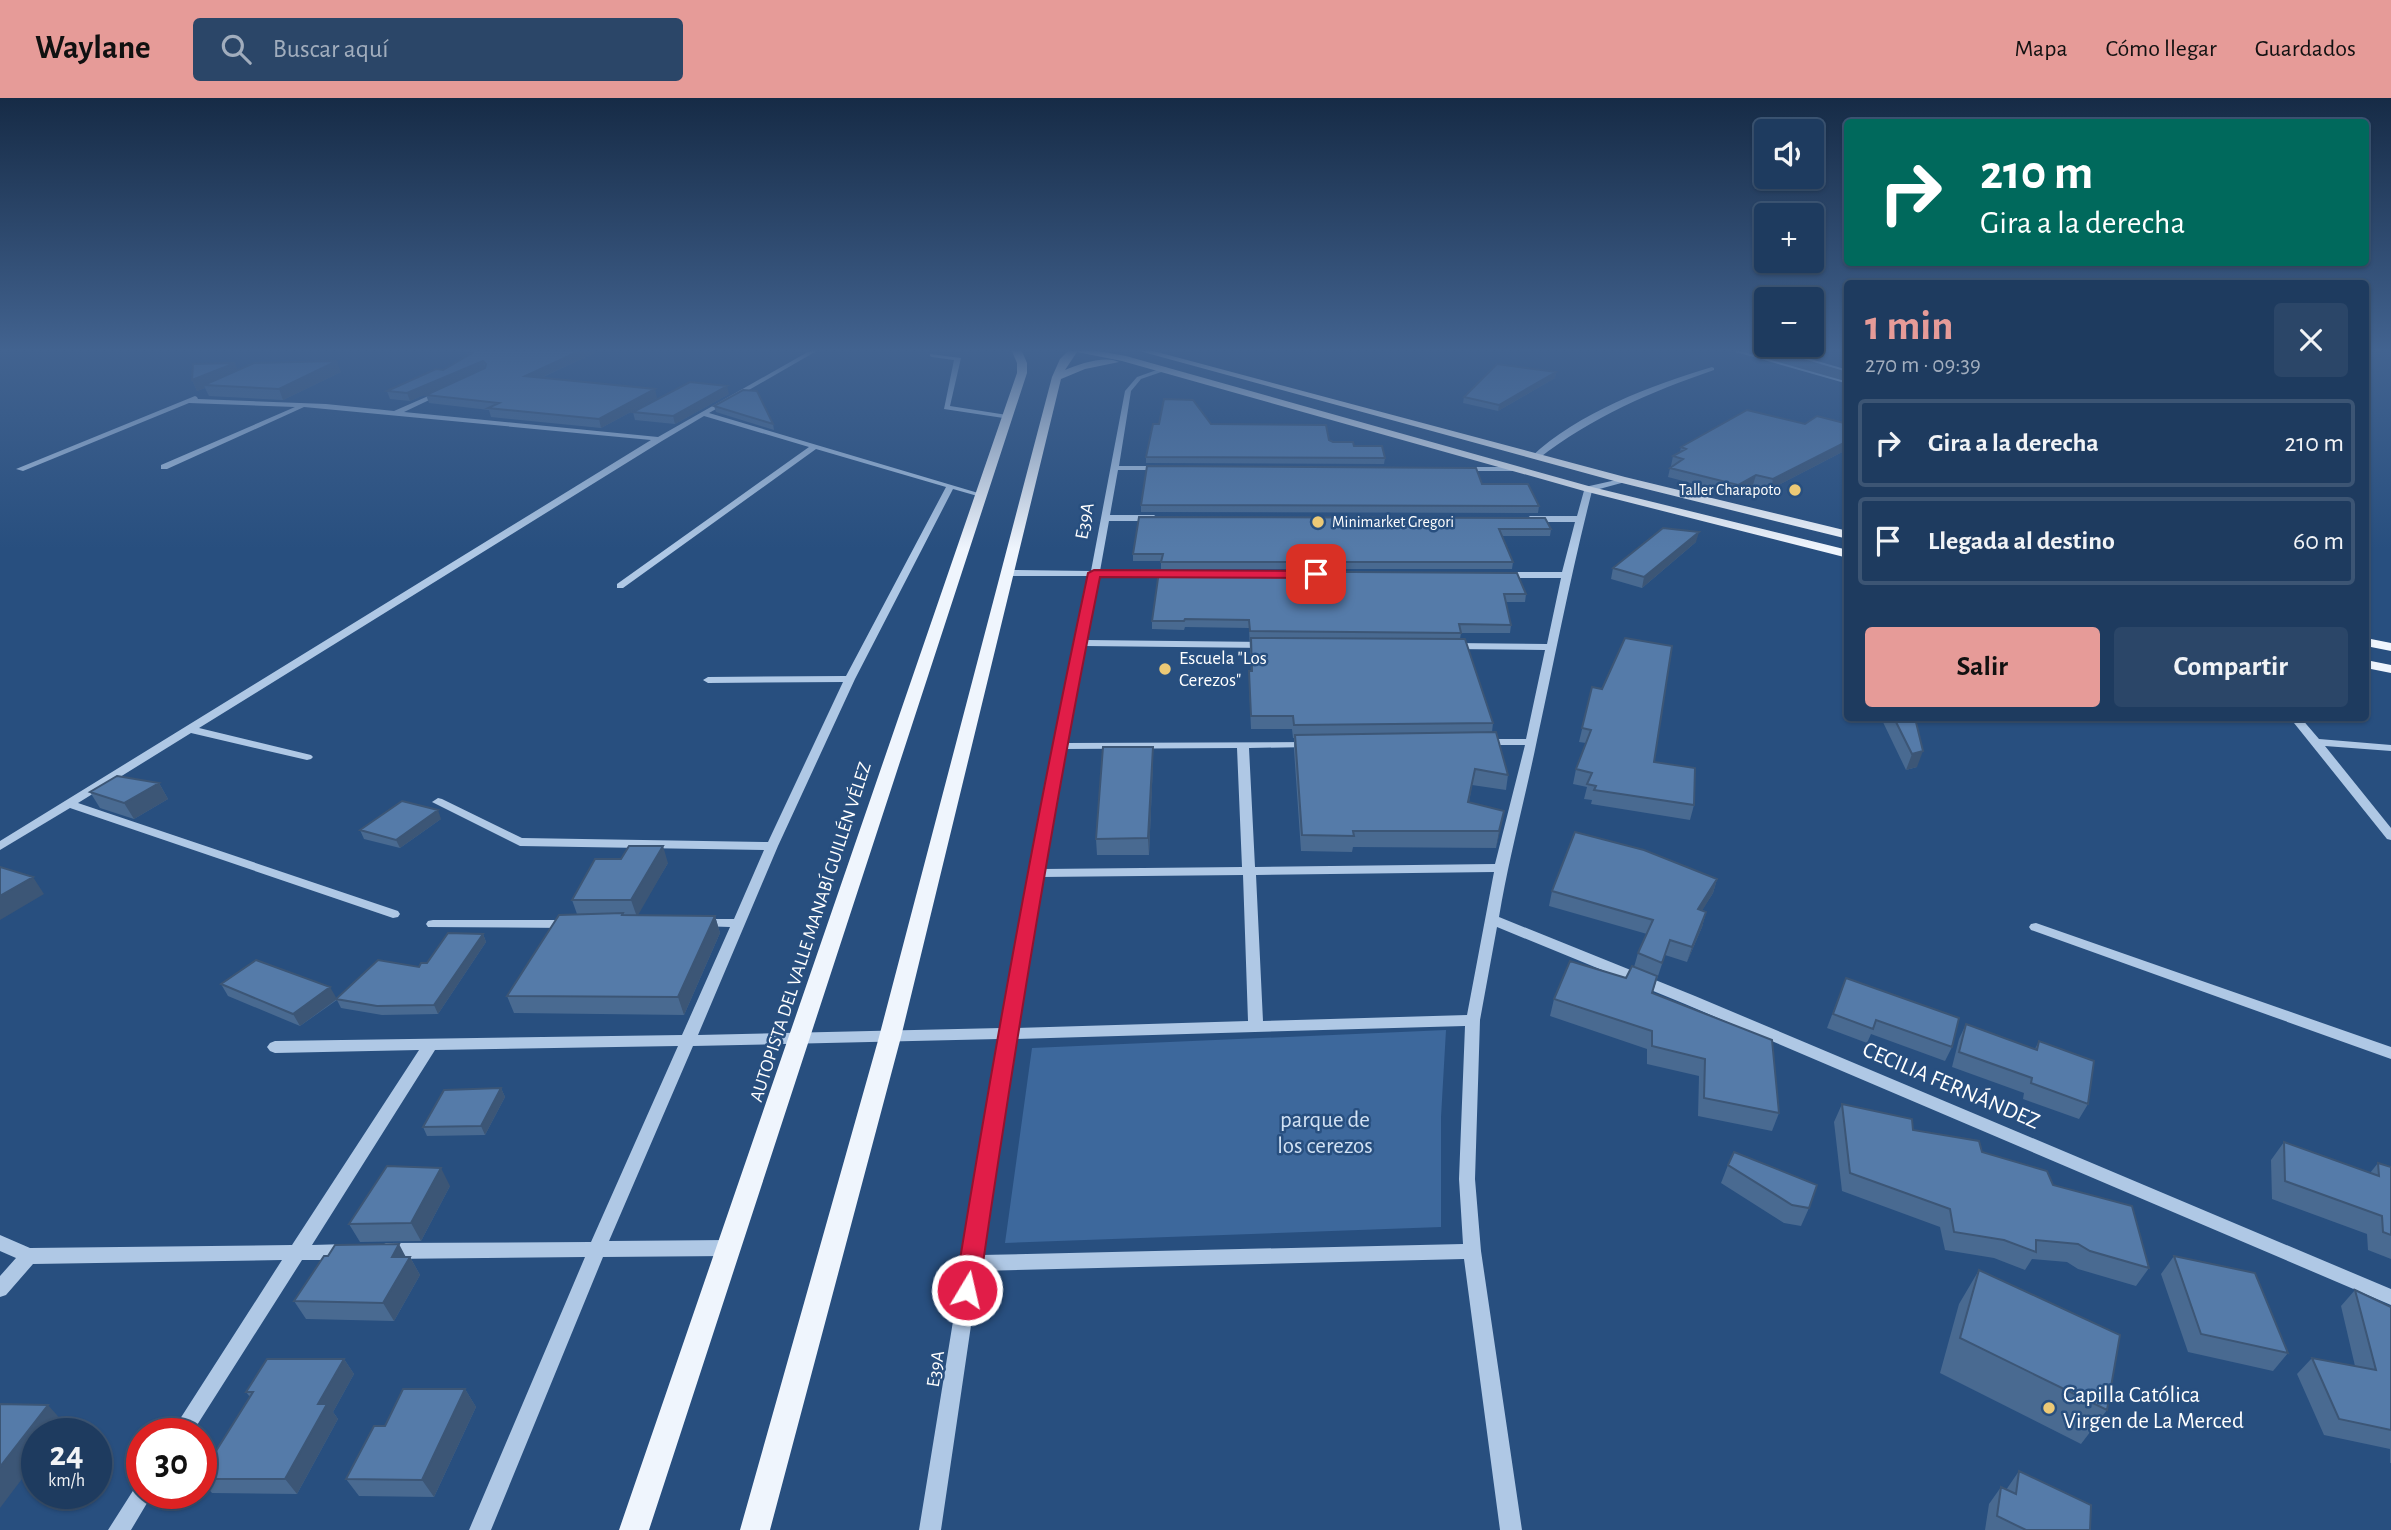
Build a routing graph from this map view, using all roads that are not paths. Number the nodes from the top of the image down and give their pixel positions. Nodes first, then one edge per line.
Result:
1 (151, 416) edge
2 (282, 416) edge
3 (434, 416) edge
4 (701, 416) edge
5 (710, 416) edge
6 (999, 416) edge
7 (1047, 416) edge
8 (1125, 416) edge
9 (1331, 416) edge
10 (1383, 416) edge
11 (1595, 416) edge
12 (1007, 417) joint
13 (659, 439) junction
14 (816, 446) junction
15 (1535, 457) junction
16 (164, 467) dead end
17 (1115, 468) junction
18 (1170, 468) edge
19 (1446, 468) edge
20 (1516, 468) junction
21 (20, 469) dead end
22 (1622, 480) junction
23 (951, 486) junction
24 (1588, 489) junction
25 (981, 495) junction
26 (1748, 511) junction
27 (1106, 518) junction
28 (1162, 518) edge
29 (1525, 519) edge
30 (1581, 519) junction
31 (1732, 527) junction
32 (1844, 534) edge
33 (1844, 553) edge
34 (1008, 573) junction
35 (1094, 573) junction
36 (1191, 574) edge
37 (1496, 575) edge
38 (1566, 575) junction
39 (620, 586) dead end
40 (1079, 643) junction
41 (2369, 643) edge
42 (1273, 645) edge
43 (1440, 646) edge
44 (1550, 647) junction
45 (2391, 647) edge
46 (2369, 665) edge
47 (2391, 669) edge
48 (850, 679) junction
49 (708, 680) dead end
50 (2298, 721) edge
51 (190, 729) junction
52 (1531, 742) junction
53 (2315, 742) junction
54 (1462, 743) edge
55 (1243, 744) junction
56 (1325, 744) edge
57 (1058, 746) junction
58 (2391, 748) edge
59 (307, 757) dead end
60 (438, 802) dead end
61 (69, 804) junction
62 (2391, 836) edge
63 (3, 843) edge
64 (772, 846) junction
65 (1501, 868) junction
66 (1249, 871) junction
67 (1035, 873) junction
68 (394, 914) dead end
69 (1491, 919) junction
70 (586, 923) edge
71 (683, 923) edge
72 (739, 923) junction
73 (433, 924) dead end
74 (2036, 927) dead end
75 (1473, 1020) junction
76 (1256, 1026) junction
77 (1007, 1033) junction
78 (801, 1037) junction
79 (890, 1037) junction
80 (689, 1038) junction
81 (431, 1044) junction
82 (275, 1047) dead end
83 (2391, 1053) edge
84 (0, 1243) edge
85 (729, 1248) junction
86 (597, 1249) junction
87 (1472, 1251) junction
88 (298, 1252) junction
89 (29, 1256) junction
90 (971, 1263) junction
91 (0, 1289) edge
92 (2391, 1297) edge
93 (191, 1418) edge
94 (133, 1509) edge
95 (119, 1530) edge
96 (480, 1530) edge
97 (634, 1530) edge
98 (755, 1530) edge
99 (930, 1530) edge
100 (1511, 1530) edge

1 - 21 street
2 - 16 street
3 - 13 street
4 - 13 street
5 - 14 street
6 - 12 street
7 - 34 main road
8 - 17 street, E39A
9 - 20 main road
10 - 15 main road
11 - 15 street
12 - 25 main road, AUTOPISTA DEL VALLE MANABÍ GUILLÉN VÉLEZ
13 - 51 street
14 - 23 street
14 - 39 street
15 - 22 main road
17 - 18 street
17 - 27 street, E39A
19 - 20 street
20 - 24 main road
22 - 24 street
22 - 26 main road
23 - 25 street
23 - 48 street
24 - 30 street
24 - 31 main road
25 - 78 main road, AUTOPISTA DEL VALLE MANABÍ GUILLÉN VÉLEZ
26 - 31 main road
26 - 32 main road
27 - 28 street
27 - 35 street, E39A
29 - 30 street
30 - 38 street
31 - 33 main road
34 - 35 street
34 - 79 main road
35 - 36 street
35 - 40 street, E39A
37 - 38 street
38 - 44 street
40 - 42 street
40 - 57 street, E39A
41 - 45 main road
43 - 44 street
44 - 52 street
46 - 47 main road
48 - 49 street
48 - 64 street
50 - 53 street
51 - 59 street
51 - 61 street
52 - 54 street
52 - 65 street
53 - 58 street
53 - 62 street
55 - 56 street
55 - 57 street
55 - 66 street
57 - 67 street, E39A
60 - 64 street
61 - 63 street
61 - 68 street
64 - 72 street
65 - 66 street
65 - 69 street
66 - 67 street
66 - 76 street
67 - 77 street, E39A
69 - 75 street
69 - 92 street, CECILIA FERNÁNDEZ
70 - 73 street
71 - 72 street
72 - 80 street
74 - 83 street
75 - 76 street
75 - 87 street
76 - 77 street
77 - 79 street
77 - 90 street, E39A
78 - 79 street
78 - 80 street
78 - 85 main road, AUTOPISTA DEL VALLE MANABÍ GUILLÉN VÉLEZ
79 - 98 main road
80 - 81 street
80 - 86 street
81 - 82 street
81 - 88 street
84 - 89 street
85 - 86 street
85 - 97 main road, AUTOPISTA DEL VALLE MANABÍ GUILLÉN VÉLEZ
86 - 88 street
86 - 96 street
87 - 90 street
87 - 100 street
88 - 89 street
88 - 93 street
89 - 91 street
90 - 99 street, E39A
94 - 95 street

